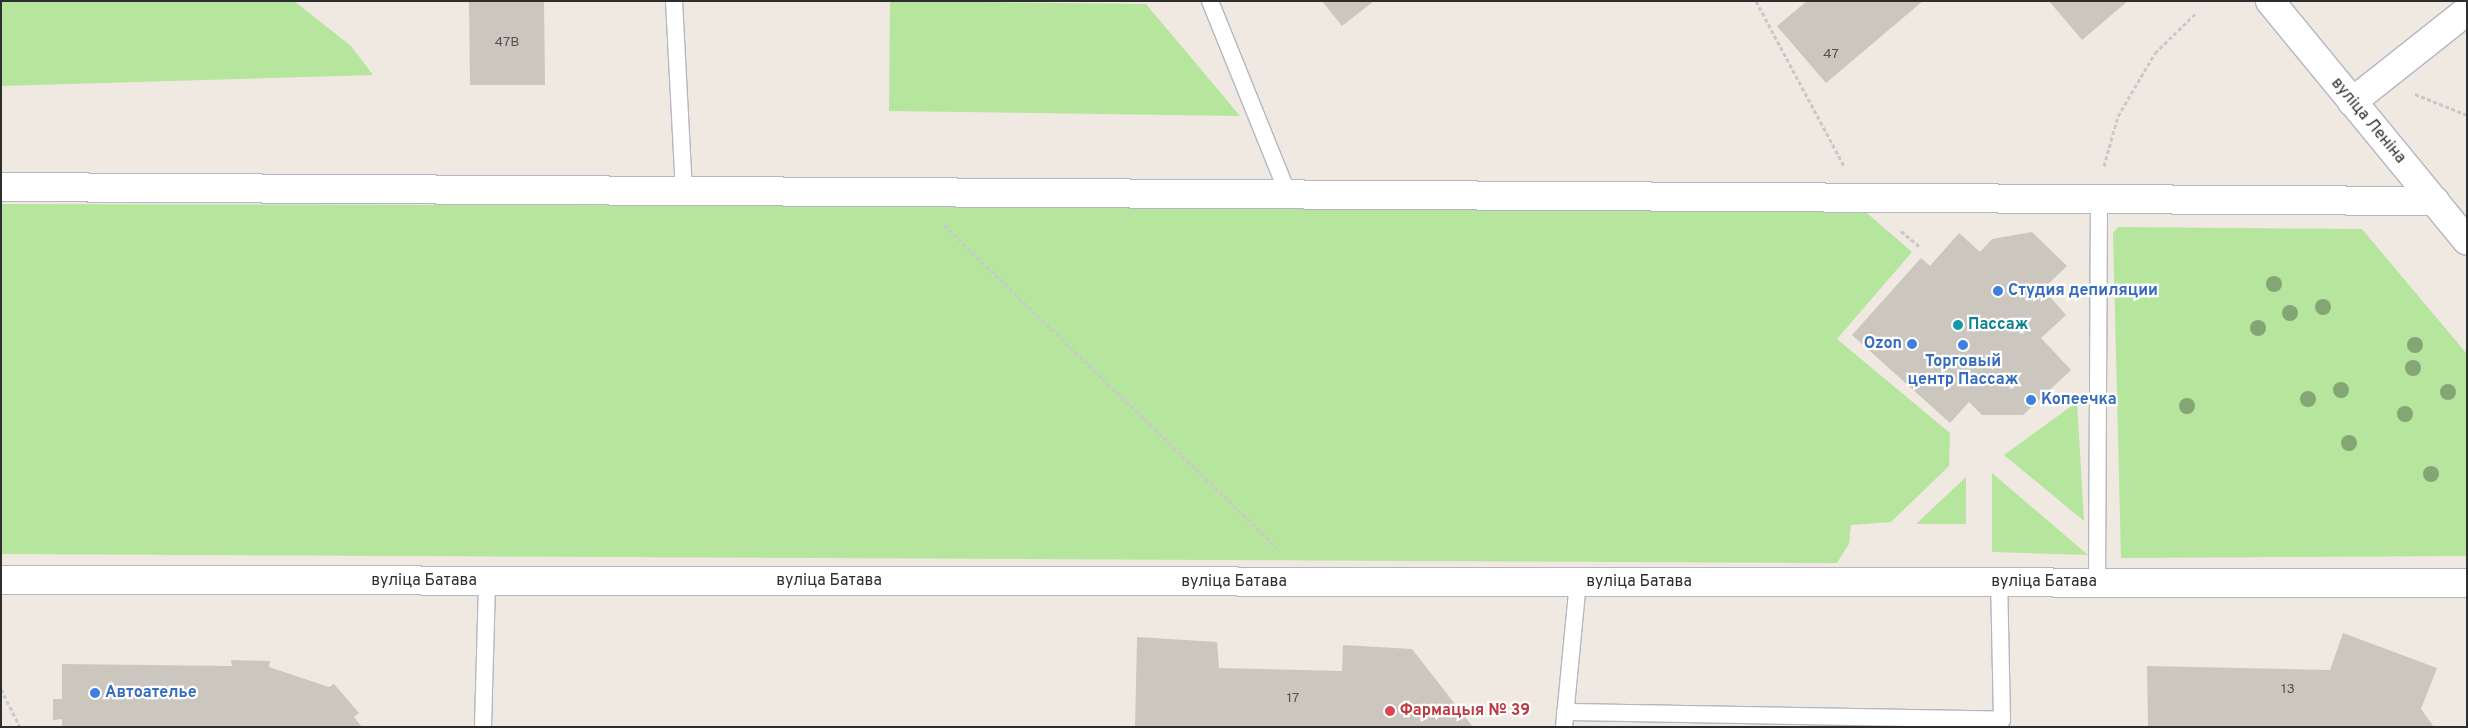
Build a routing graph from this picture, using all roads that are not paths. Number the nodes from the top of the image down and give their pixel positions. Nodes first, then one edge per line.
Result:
1 (674, 1) edge
2 (1210, 1) edge
3 (2270, 1) edge
4 (2467, 11) edge
5 (2352, 102) junction
6 (1, 187) edge
7 (684, 191) junction
8 (1288, 194) junction
9 (2099, 199) junction
10 (2435, 201) junction
11 (2467, 242) edge
12 (1, 580) edge
13 (487, 581) junction
14 (1578, 582) junction
15 (1999, 582) junction
16 (2097, 582) junction
17 (2464, 586) edge
18 (1564, 719) edge
19 (483, 727) edge

1 - 7 lane
2 - 8 lane
3 - 5 street, вуліца Леніна
4 - 5 street
5 - 10 street, вуліца Леніна
6 - 7 street
7 - 8 street
8 - 9 street
9 - 10 street
9 - 16 lane
10 - 11 street, вуліца Леніна
12 - 13 street, вуліца Батава
13 - 14 street, вуліца Батава
13 - 19 lane
14 - 15 street, вуліца Батава
14 - 18 lane
15 - 16 street, вуліца Батава
15 - 18 lane
16 - 17 street, вуліца Батава

